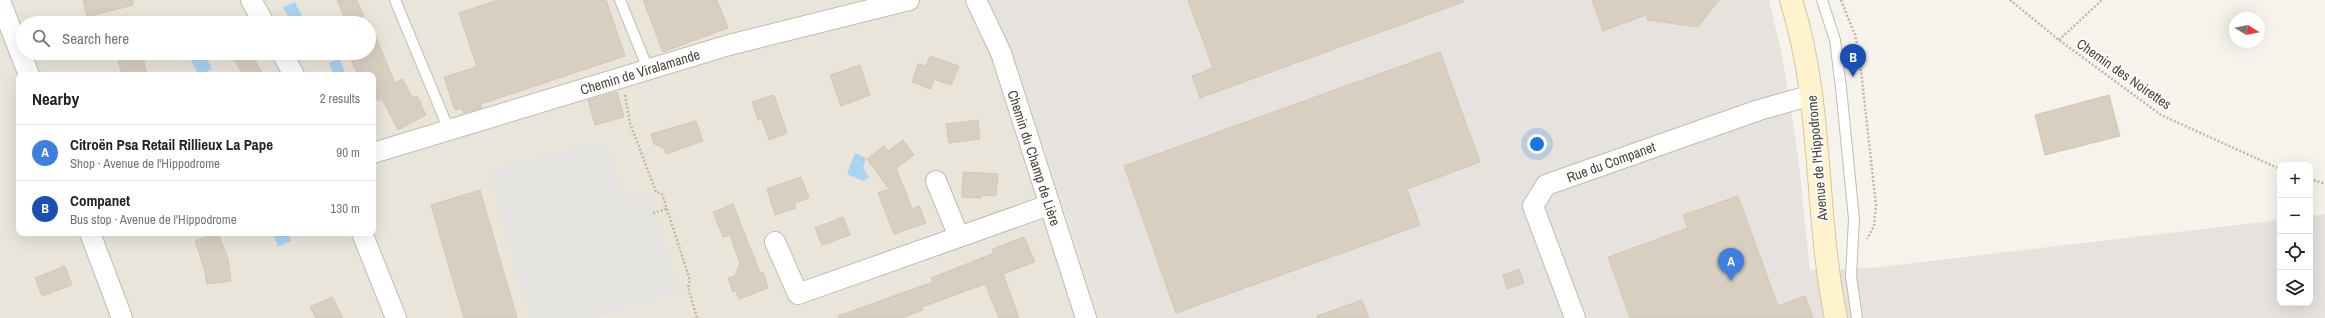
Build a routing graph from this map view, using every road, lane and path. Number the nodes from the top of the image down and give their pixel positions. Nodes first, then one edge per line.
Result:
1 (251, 0) edge
2 (395, 0) edge
3 (620, 0) edge
4 (909, 0) edge
5 (976, 0) edge
6 (1791, 0) edge
7 (1822, 0) edge
8 (1841, 0) edge
9 (2010, 0) edge
10 (2102, 0) edge
11 (0, 1) edge
12 (858, 6) edge
13 (260, 16) edge
14 (2059, 40) junction
15 (16, 42) edge
16 (23, 60) edge
17 (286, 60) edge
18 (648, 69) junction
19 (28, 72) edge
20 (292, 72) edge
21 (623, 77) junction
22 (1812, 95) junction
23 (449, 130) junction
24 (376, 152) edge
25 (2277, 168) edge
26 (2313, 180) edge
27 (936, 181) dead end
28 (2325, 184) edge
29 (1049, 205) junction
30 (667, 209) junction
31 (653, 212) dead end
32 (91, 236) edge
33 (363, 236) edge
34 (959, 237) junction
35 (774, 242) dead end
36 (1865, 244) dead end
37 (1573, 317) edge
38 (122, 318) edge
39 (396, 318) edge
40 (697, 318) edge
41 (1086, 318) edge
42 (1836, 318) edge
43 (1857, 318) edge

1 - 13 street
2 - 23 lane
3 - 18 lane
4 - 12 street, Chemin de Viralamande
5 - 29 street, Chemin du Champ de Lière
6 - 22 main road, Avenue de l'Hippodrome
7 - 43 lane
8 - 36 path
9 - 14 path, Chemin des Noirettes
10 - 14 path
11 - 15 street
12 - 18 street, Chemin de Viralamande
14 - 25 path, Chemin des Noirettes
16 - 19 street
17 - 20 street
18 - 21 street, Chemin de Viralamande
21 - 23 street, Chemin de Viralamande
21 - 30 path
22 - 37 street, Rue du Companet
22 - 42 main road, Avenue de l'Hippodrome
23 - 24 street, Chemin de Viralamande
26 - 28 path
27 - 34 street
29 - 34 street
29 - 41 street, Chemin du Champ de Lière
30 - 31 path
30 - 40 path
32 - 38 street
33 - 39 street
34 - 35 street

